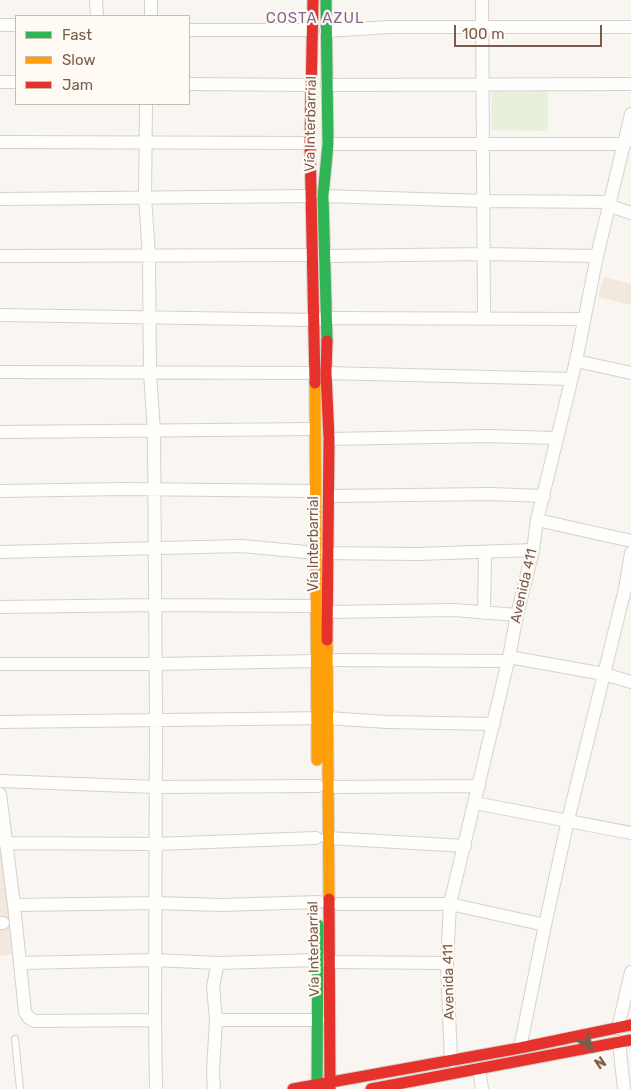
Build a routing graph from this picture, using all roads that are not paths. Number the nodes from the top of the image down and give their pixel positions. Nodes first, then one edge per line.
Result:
1 (96, 0) edge
2 (151, 0) edge
3 (312, 0) edge
4 (326, 0) edge
5 (482, 0) edge
6 (97, 15) edge
7 (151, 15) edge
8 (0, 25) edge
9 (15, 25) edge
10 (631, 26) edge
11 (483, 27) junction
12 (190, 30) edge
13 (311, 30) junction
14 (326, 31) junction
15 (0, 82) edge
16 (15, 82) edge
17 (190, 84) edge
18 (631, 84) edge
19 (311, 85) junction
20 (327, 85) junction
21 (483, 85) junction
22 (146, 105) edge
23 (631, 114) edge
24 (629, 130) edge
25 (145, 141) junction
26 (0, 142) edge
27 (310, 143) junction
28 (484, 143) junction
29 (328, 144) junction
30 (625, 144) junction
31 (317, 196) junction
32 (145, 198) junction
33 (0, 199) edge
34 (484, 201) junction
35 (610, 204) junction
36 (631, 212) edge
37 (485, 254) junction
38 (149, 255) junction
39 (0, 256) edge
40 (312, 256) junction
41 (326, 256) junction
42 (597, 256) junction
43 (0, 315) edge
44 (150, 318) junction
45 (484, 318) junction
46 (321, 319) junction
47 (584, 319) junction
48 (576, 361) junction
49 (0, 372) edge
50 (320, 373) junction
51 (631, 373) edge
52 (150, 374) junction
53 (571, 380) junction
54 (314, 429) junction
55 (154, 430) junction
56 (0, 432) edge
57 (556, 438) junction
58 (330, 439) junction
59 (154, 489) junction
60 (0, 490) edge
61 (315, 491) junction
62 (329, 496) junction
63 (544, 496) junction
64 (537, 520) junction
65 (631, 541) edge
66 (155, 547) junction
67 (533, 550) junction
68 (0, 552) edge
69 (485, 552) junction
70 (316, 553) junction
71 (329, 553) junction
72 (631, 553) edge
73 (155, 605) junction
74 (316, 606) junction
75 (0, 607) edge
76 (328, 612) junction
77 (484, 612) junction
78 (517, 615) junction
79 (509, 659) junction
80 (321, 660) junction
81 (0, 664) edge
82 (156, 664) junction
83 (604, 674) junction
84 (631, 682) edge
85 (322, 718) junction
86 (156, 721) junction
87 (0, 722) edge
88 (494, 724) junction
89 (0, 781) edge
90 (323, 786) junction
91 (479, 786) junction
92 (155, 787) junction
93 (0, 794) edge
94 (475, 803) junction
95 (317, 812) dead end
96 (568, 820) junction
97 (631, 833) edge
98 (319, 838) junction
99 (5, 842) junction
100 (156, 844) junction
101 (464, 846) junction
102 (317, 866) dead end
103 (319, 902) junction
104 (156, 903) junction
105 (339, 904) dead end
106 (450, 904) junction
107 (14, 905) junction
108 (545, 925) junction
109 (155, 960) junction
110 (324, 961) junction
111 (21, 962) junction
112 (218, 963) junction
113 (447, 963) junction
114 (631, 972) edge
115 (155, 1020) junction
116 (216, 1020) junction
117 (318, 1020) junction
118 (631, 1025) edge
119 (618, 1028) junction
120 (15, 1039) dead end
121 (625, 1041) edge
122 (520, 1048) junction
123 (451, 1061) junction
124 (479, 1069) junction
125 (330, 1085) edge
126 (317, 1087) edge
127 (20, 1089) edge
128 (156, 1089) edge
129 (214, 1089) edge
130 (293, 1089) edge
131 (372, 1089) edge
132 (482, 1089) edge
133 (624, 1089) edge

1 - 6 street
2 - 7 street
3 - 13 main road, Vía Interbarrial
4 - 14 main road, Vía Interbarrial
5 - 11 street
8 - 9 street
10 - 11 street
11 - 14 street
11 - 21 street
12 - 13 street
13 - 19 main road, Vía Interbarrial
14 - 20 main road, Vía Interbarrial
15 - 16 street
17 - 19 street
18 - 21 street
19 - 27 main road, Vía Interbarrial
20 - 21 street
20 - 29 main road, Vía Interbarrial
21 - 28 street
22 - 25 street
23 - 24 street, Avenida 411
24 - 30 street, Avenida 411
25 - 26 street
25 - 27 street
25 - 32 street
27 - 31 main road, Vía Interbarrial
28 - 29 street
28 - 30 street
28 - 34 street
29 - 31 main road, Vía Interbarrial
30 - 35 street, Avenida 411
31 - 32 street
31 - 34 street
31 - 40 main road, Vía Interbarrial
31 - 41 main road, Vía Interbarrial
32 - 33 street
32 - 38 street
34 - 35 street
34 - 37 street
35 - 36 street
35 - 42 street, Avenida 411
37 - 41 street
37 - 42 street
37 - 45 street
38 - 39 street
38 - 40 street
38 - 44 street
40 - 46 main road, Vía Interbarrial
41 - 46 main road, Vía Interbarrial
42 - 47 street, Avenida 411
43 - 44 street
44 - 46 street
44 - 52 street
45 - 46 street
45 - 47 street
46 - 50 main road, Vía Interbarrial
47 - 48 street, Avenida 411
48 - 51 street
48 - 53 street, Avenida 411
49 - 52 street
50 - 52 street
50 - 53 street
50 - 54 main road, Vía Interbarrial
50 - 58 main road, Vía Interbarrial
52 - 55 street
53 - 57 street, Avenida 411
54 - 55 street
54 - 61 main road, Vía Interbarrial
55 - 56 street
55 - 59 street
57 - 58 street
57 - 63 street, Avenida 411
58 - 62 main road, Vía Interbarrial
59 - 60 street
59 - 61 street
59 - 66 street
61 - 70 main road, Vía Interbarrial
62 - 63 street
62 - 71 main road, Vía Interbarrial
63 - 64 street, Avenida 411
64 - 65 street
64 - 67 street, Avenida 411
66 - 68 street
66 - 70 street
66 - 73 street
67 - 69 street
67 - 78 street, Avenida 411
69 - 71 street
69 - 77 street
70 - 71 street
70 - 74 main road, Vía Interbarrial
71 - 76 main road, Vía Interbarrial
72 - 83 street
73 - 74 street
73 - 75 street
73 - 82 street
74 - 80 main road, Vía Interbarrial
76 - 77 street
76 - 80 main road, Vía Interbarrial
77 - 78 street
78 - 79 street, Avenida 411
79 - 80 street
79 - 83 street
79 - 88 street, Avenida 411
80 - 82 street
80 - 85 main road, Vía Interbarrial
81 - 82 street
82 - 86 street
83 - 84 street
83 - 96 street
85 - 86 street
85 - 88 street
85 - 90 main road, Vía Interbarrial
86 - 87 street
86 - 92 street
88 - 91 street, Avenida 411
89 - 92 street
90 - 91 street
90 - 92 street
90 - 95 main road, Vía Interbarrial
90 - 98 main road, Vía Interbarrial
91 - 94 street, Avenida 411
92 - 100 street
93 - 99 street
94 - 96 street
94 - 101 street, Avenida 411
96 - 97 street
96 - 108 street
98 - 100 street
98 - 101 street
98 - 110 main road, Vía Interbarrial
99 - 100 street
99 - 107 street
100 - 104 street
101 - 106 street, Avenida 411
102 - 103 main road, Vía Interbarrial
103 - 104 street
103 - 110 main road, Vía Interbarrial
104 - 107 street
104 - 109 street
105 - 106 street
106 - 108 street
106 - 113 street, Avenida 411
107 - 111 street
108 - 122 street
109 - 111 street
109 - 112 street
109 - 115 street
110 - 112 street
110 - 113 street
110 - 117 main road, Vía Interbarrial
110 - 125 main road, Vía Interbarrial
111 - 115 street
112 - 116 street
113 - 123 street, Avenida 411
114 - 119 street
115 - 128 street
116 - 117 street
116 - 129 street
117 - 126 main road, Vía Interbarrial
118 - 119 main road
119 - 122 main road
120 - 127 lane
121 - 124 main road
121 - 133 street
122 - 123 main road
123 - 125 main road
124 - 131 main road
124 - 132 street
125 - 126 main road
126 - 130 main road

